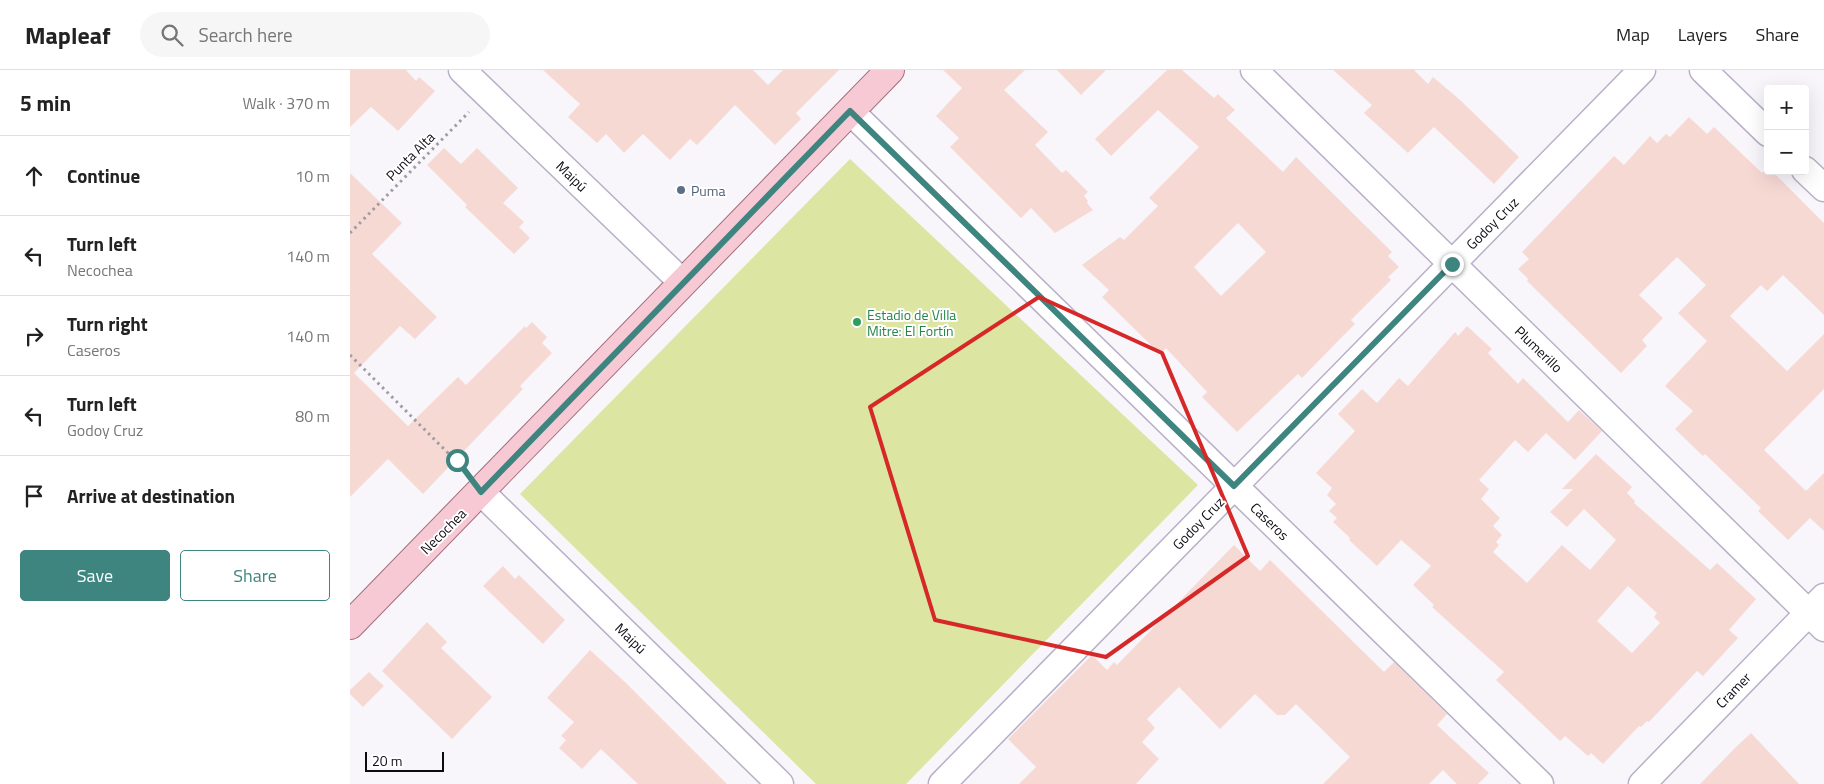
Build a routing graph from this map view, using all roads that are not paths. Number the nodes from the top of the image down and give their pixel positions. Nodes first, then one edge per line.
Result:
1 (462, 70) edge
2 (890, 70) edge
3 (1254, 70) edge
4 (1642, 70) edge
5 (1703, 70) edge
6 (850, 111) junction
7 (1765, 130) edge
8 (1809, 174) edge
9 (1824, 188) edge
10 (1452, 264) junction
11 (682, 282) junction
12 (1234, 486) junction
13 (481, 492) junction
14 (1819, 613) edge
15 (350, 626) edge
16 (780, 784) edge
17 (942, 784) edge
18 (1540, 784) edge
19 (1642, 784) edge

1 - 11 street, Maipú
2 - 6 main road, Necochea
3 - 10 street, Plumerillo
4 - 10 street, Godoy Cruz
5 - 7 street
6 - 11 main road, Necochea
6 - 12 street, Caseros
8 - 9 street
10 - 12 street, Godoy Cruz
10 - 14 street, Plumerillo
11 - 13 main road, Necochea
12 - 17 street, Godoy Cruz
12 - 18 street, Caseros
13 - 15 main road, Necochea
13 - 16 street, Maipú
14 - 19 street, Cramer

